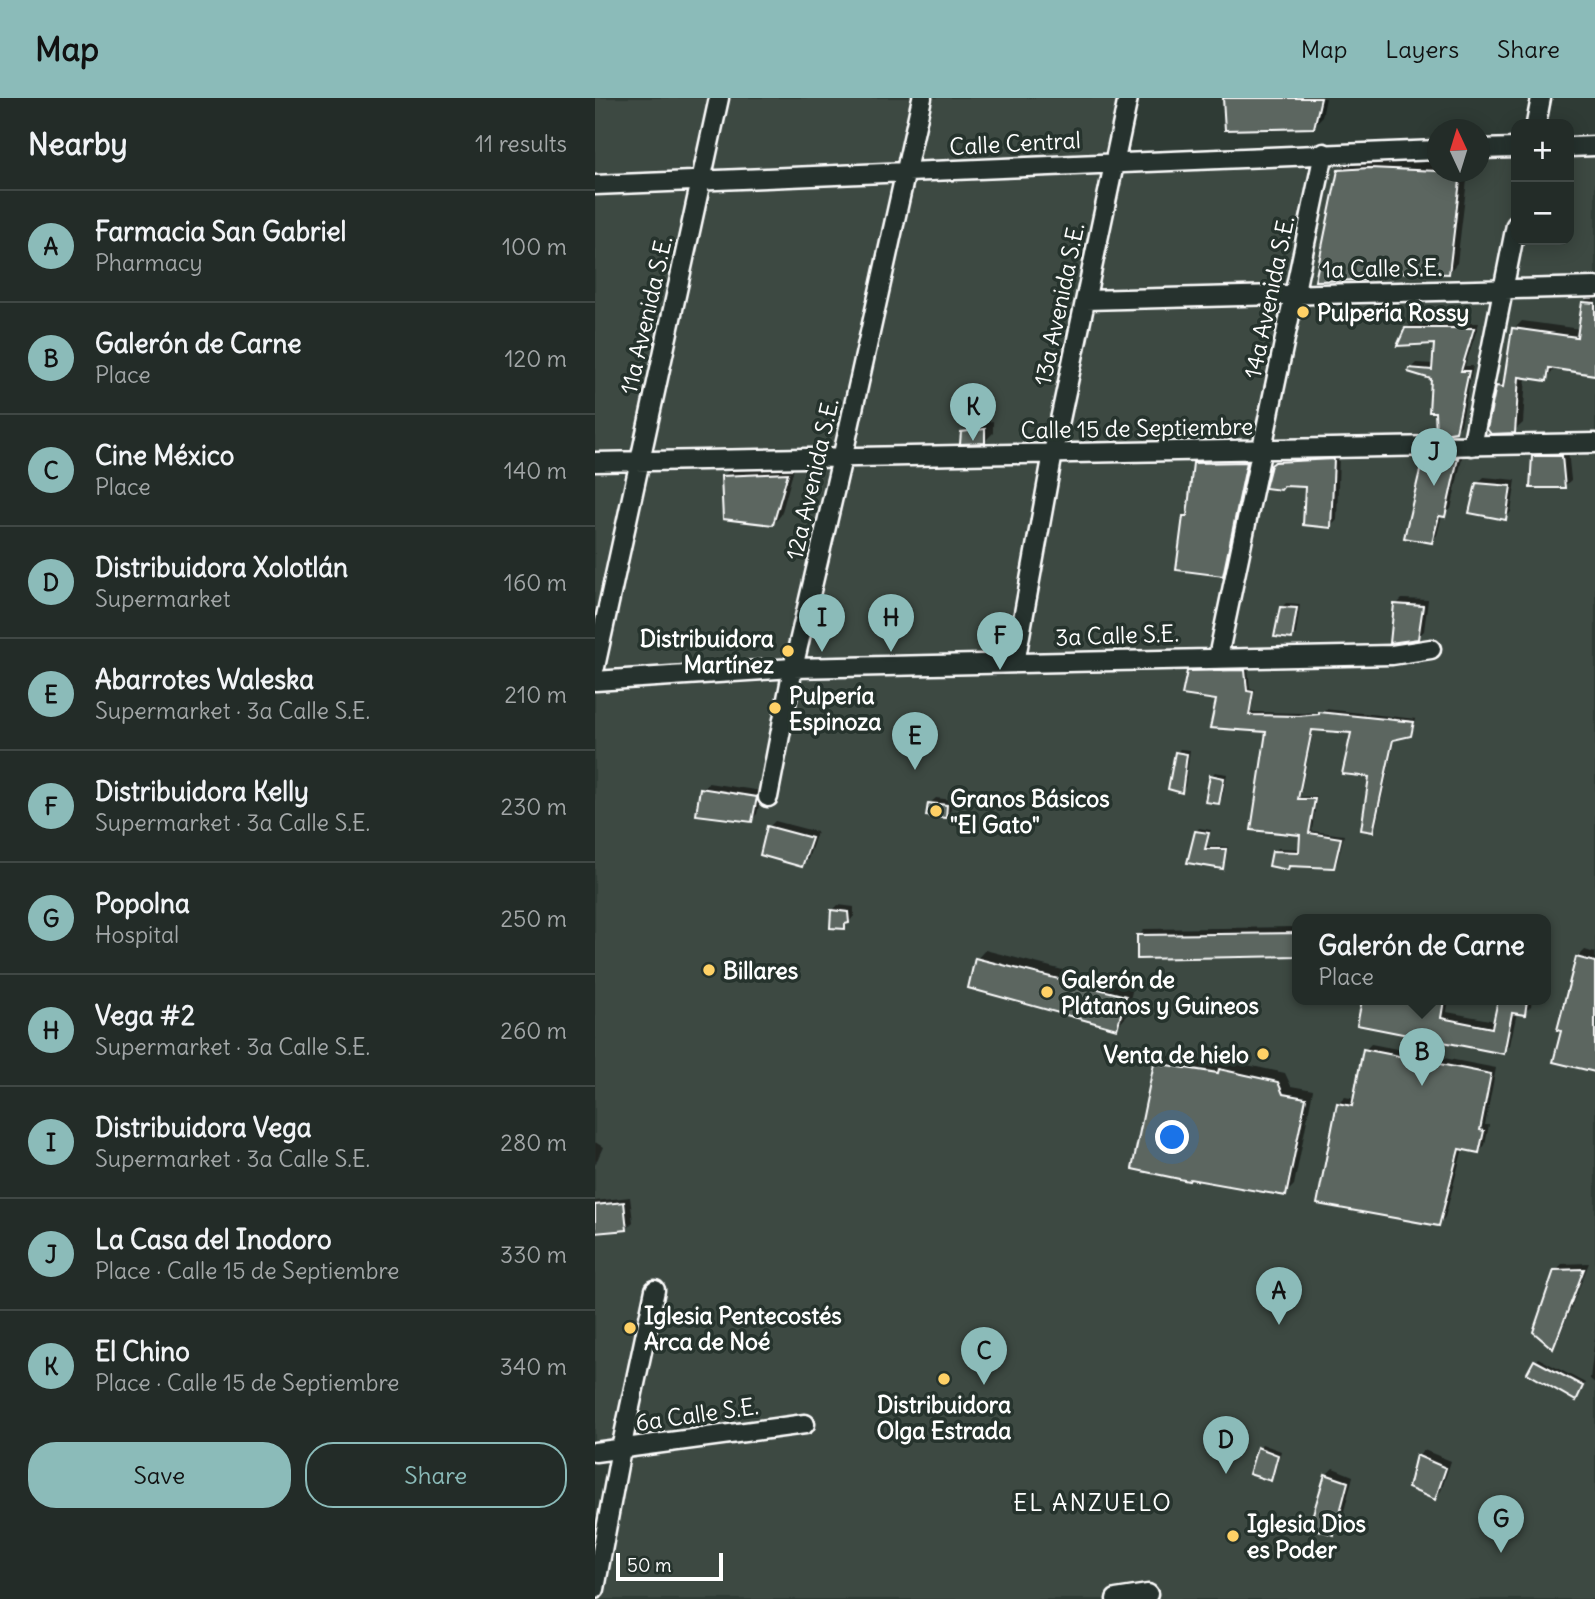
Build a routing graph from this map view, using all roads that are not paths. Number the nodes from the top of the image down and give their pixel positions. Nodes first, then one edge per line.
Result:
1 (719, 98) edge
2 (922, 98) edge
3 (1128, 98) edge
4 (1541, 98) edge
5 (1537, 119) edge
6 (1595, 146) edge
7 (1574, 147) edge
8 (1511, 148) edge
9 (1490, 149) edge
10 (1427, 150) edge
11 (1324, 153) junction
12 (1113, 162) junction
13 (905, 172) junction
14 (702, 181) junction
15 (595, 185) edge
16 (1512, 245) edge
17 (1595, 287) edge
18 (1504, 289) junction
19 (1294, 295) junction
20 (1086, 300) junction
21 (1595, 443) edge
22 (1472, 446) junction
23 (1261, 450) junction
24 (1053, 453) junction
25 (842, 457) junction
26 (638, 461) junction
27 (595, 462) edge
28 (1431, 649) dead end
29 (1218, 657) junction
30 (1015, 663) junction
31 (595, 667) edge
32 (793, 668) junction
33 (595, 681) edge
34 (768, 797) dead end
35 (655, 1290) dead end
36 (806, 1424) dead end
37 (621, 1450) junction
38 (595, 1452) edge
39 (595, 1589) edge
40 (1148, 1594) dead end
41 (1117, 1599) edge

1 - 14 street, 11a Avenida S.E.
2 - 13 street, 12a Avenida S.E.
3 - 12 street, 13a Avenida S.E.
4 - 5 street
6 - 7 street
8 - 9 street
10 - 11 street, Calle Central
11 - 12 street, Calle Central
11 - 19 street, 14a Avenida S.E.
12 - 13 street, Calle Central
12 - 20 street, 13a Avenida S.E.
13 - 14 street, Calle Central
13 - 25 street, 12a Avenida S.E.
14 - 15 street, Calle Central
14 - 26 street, 11a Avenida S.E.
16 - 18 street
17 - 18 street, 1a Calle S.E.
18 - 19 street, 1a Calle S.E.
18 - 22 street
19 - 20 street, 1a Calle S.E.
19 - 23 street, 14a Avenida S.E.
20 - 24 street, 13a Avenida S.E.
21 - 22 street, Calle 15 de Septiembre
22 - 23 street, Calle 15 de Septiembre
23 - 24 street, Calle 15 de Septiembre
23 - 29 street, 14a Avenida S.E.
24 - 25 street, Calle 15 de Septiembre
24 - 30 street, 13a Avenida S.E.
25 - 26 street, Calle 15 de Septiembre
25 - 32 street, 12a Avenida S.E.
26 - 27 street, Calle 15 de Septiembre
26 - 31 street, 11a Avenida S.E.
28 - 29 street, 3a Calle S.E.
29 - 30 street, 3a Calle S.E.
30 - 32 street, 3a Calle S.E.
32 - 33 street, 3a Calle S.E.
32 - 34 street, 12a Avenida S.E.
35 - 37 street
36 - 37 street, 6a Calle S.E.
37 - 38 street, 6a Calle S.E.
37 - 39 street
40 - 41 street

